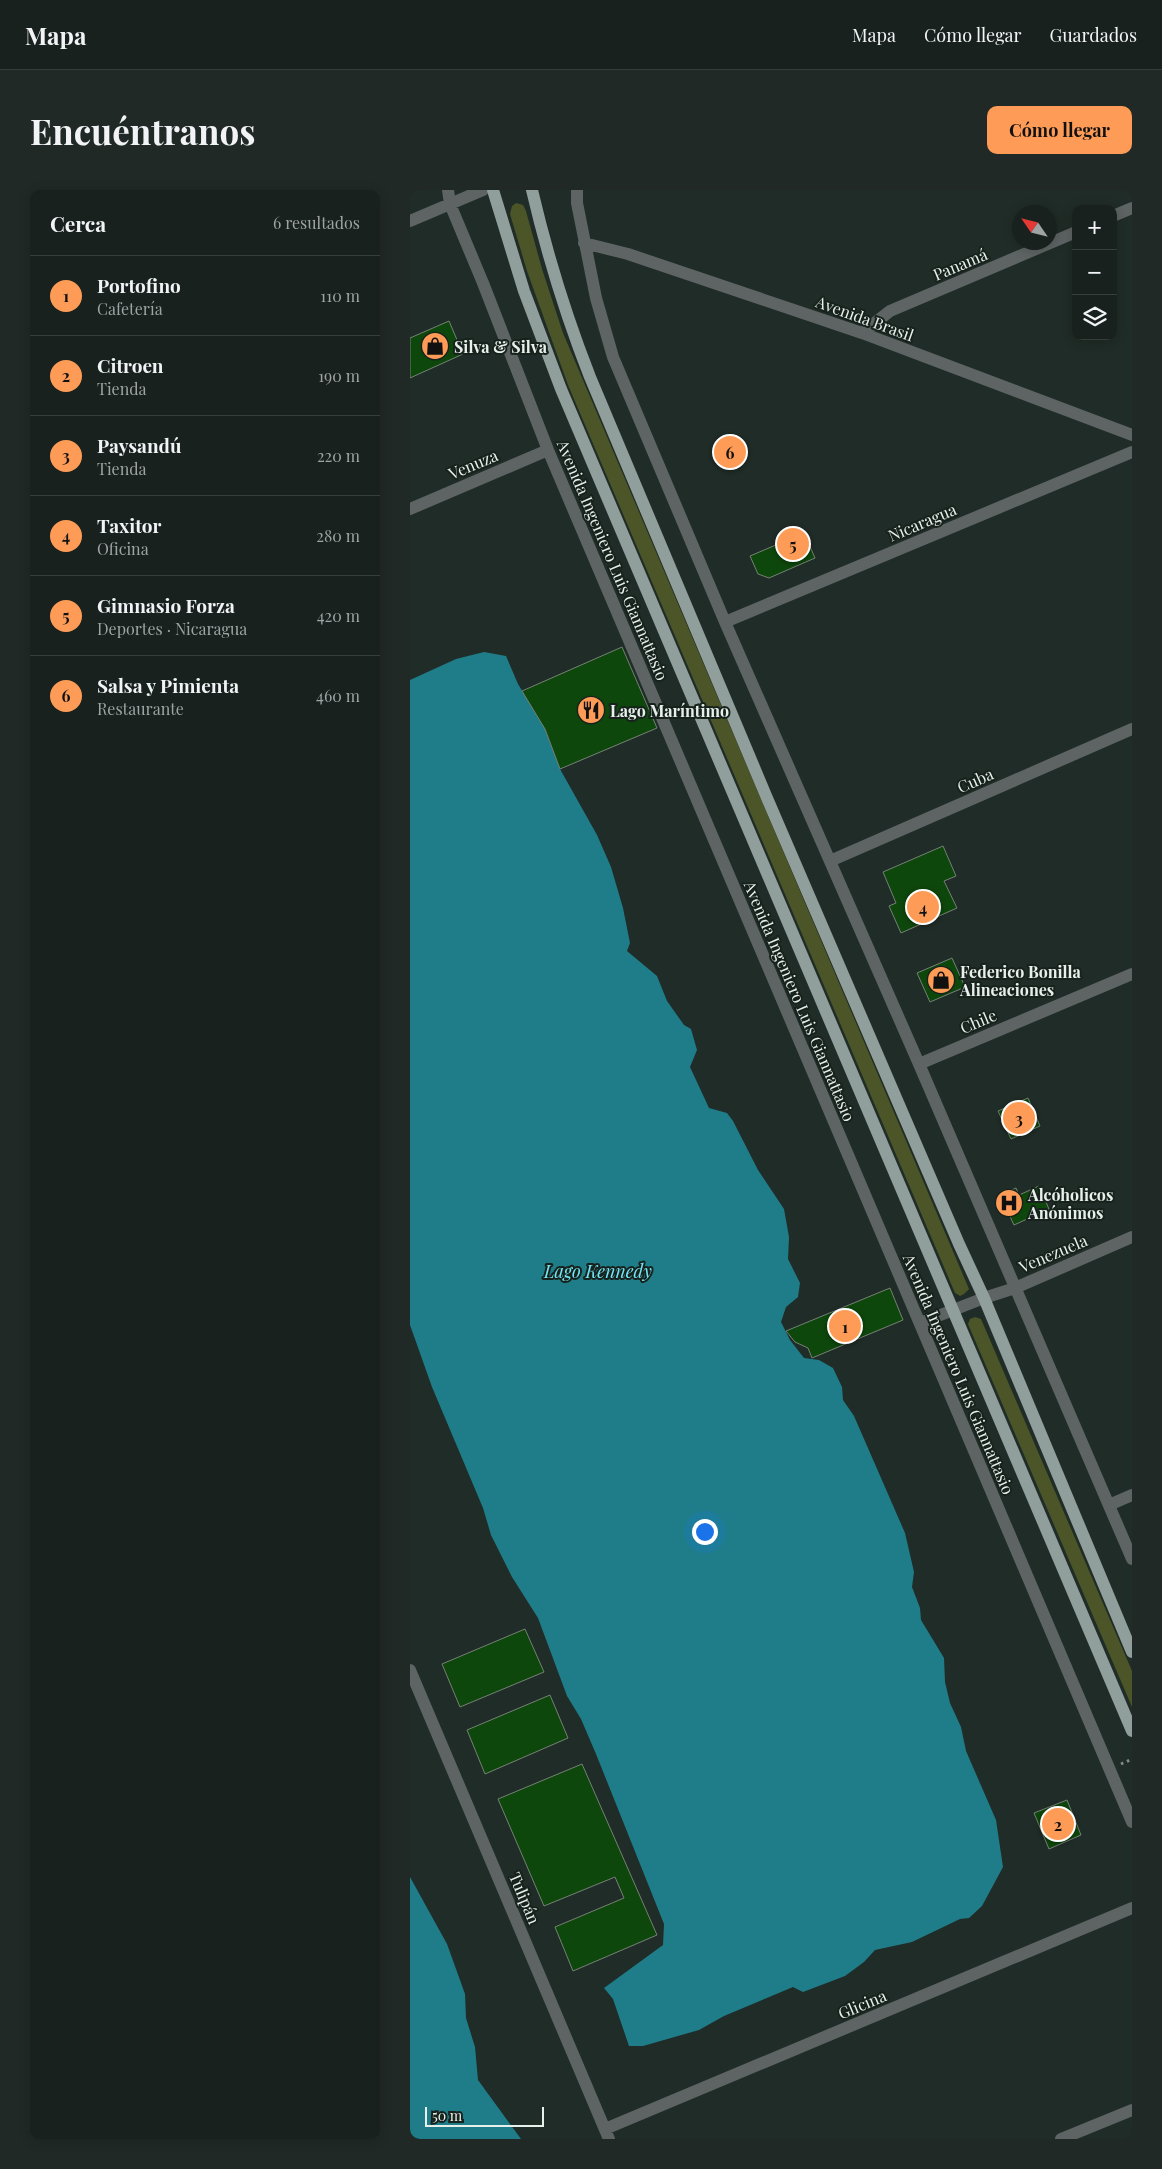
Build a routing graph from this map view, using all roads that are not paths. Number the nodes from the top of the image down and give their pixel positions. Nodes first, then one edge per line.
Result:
1 (448, 190) edge
2 (483, 190) edge
3 (493, 190) edge
4 (532, 190) edge
5 (577, 190) edge
6 (450, 204) junction
7 (1132, 208) edge
8 (1117, 214) edge
9 (410, 221) edge
10 (1072, 234) edge
11 (584, 243) junction
12 (862, 334) junction
13 (1132, 435) edge
14 (548, 450) junction
15 (1132, 452) edge
16 (410, 509) edge
17 (725, 622) junction
18 (1132, 729) edge
19 (830, 861) junction
20 (1132, 974) edge
21 (919, 1064) junction
22 (1132, 1237) edge
23 (1015, 1288) junction
24 (984, 1298) junction
25 (953, 1310) junction
26 (920, 1323) junction
27 (1132, 1495) edge
28 (1109, 1505) junction
29 (1132, 1559) edge
30 (1132, 1652) edge
31 (410, 1670) edge
32 (1132, 1731) edge
33 (1132, 1822) edge
34 (1132, 1908) edge
35 (1132, 2110) edge
36 (607, 2134) edge
37 (1061, 2139) edge

1 - 6 street, Avenida Ingeniero Luis Giannattasio
2 - 6 street
3 - 25 main road, Avenida Ingeniero Luis Giannattasio
4 - 24 main road
5 - 11 street
6 - 9 street
6 - 14 street, Avenida Ingeniero Luis Giannattasio
7 - 8 street
10 - 12 street, Panamá
11 - 12 street, Avenida Brasil
11 - 17 street
12 - 13 street, Avenida Brasil
14 - 16 street, Venuza
14 - 26 street, Avenida Ingeniero Luis Giannattasio
15 - 17 street, Nicaragua
17 - 19 street
18 - 19 street, Cuba
19 - 21 street
20 - 21 street, Chile
21 - 23 street
22 - 23 street, Venezuela
23 - 24 street, Venezuela
23 - 28 street
24 - 25 street, Venezuela
24 - 30 main road
25 - 26 street, Venezuela
25 - 32 main road, Avenida Ingeniero Luis Giannattasio
26 - 33 street, Avenida Ingeniero Luis Giannattasio
27 - 28 street
28 - 29 street
31 - 36 street, Tulipán
34 - 36 street, Glicina
35 - 37 street

